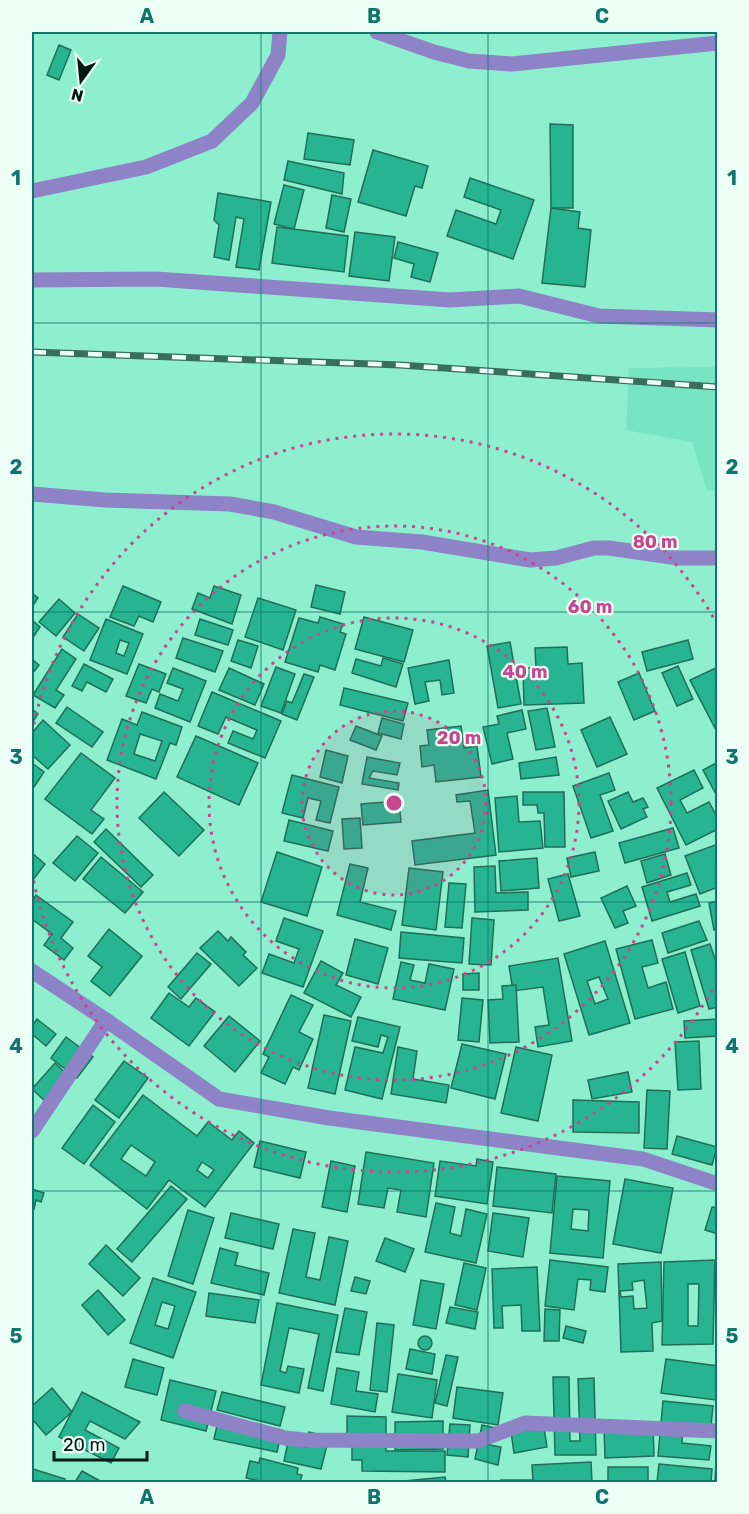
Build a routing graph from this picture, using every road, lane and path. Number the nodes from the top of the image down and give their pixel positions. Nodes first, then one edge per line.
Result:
1 (280, 32) edge
2 (377, 32) edge
3 (717, 43) edge
4 (32, 192) edge
5 (32, 280) edge
6 (717, 320) edge
7 (32, 494) edge
8 (717, 558) edge
9 (32, 971) edge
10 (106, 1020) junction
11 (32, 1131) edge
12 (717, 1184) edge
13 (185, 1411) dead end
14 (717, 1431) edge

1 - 4 street
2 - 3 street
5 - 6 street
7 - 8 street
9 - 10 street
10 - 11 street
10 - 12 street
13 - 14 street

